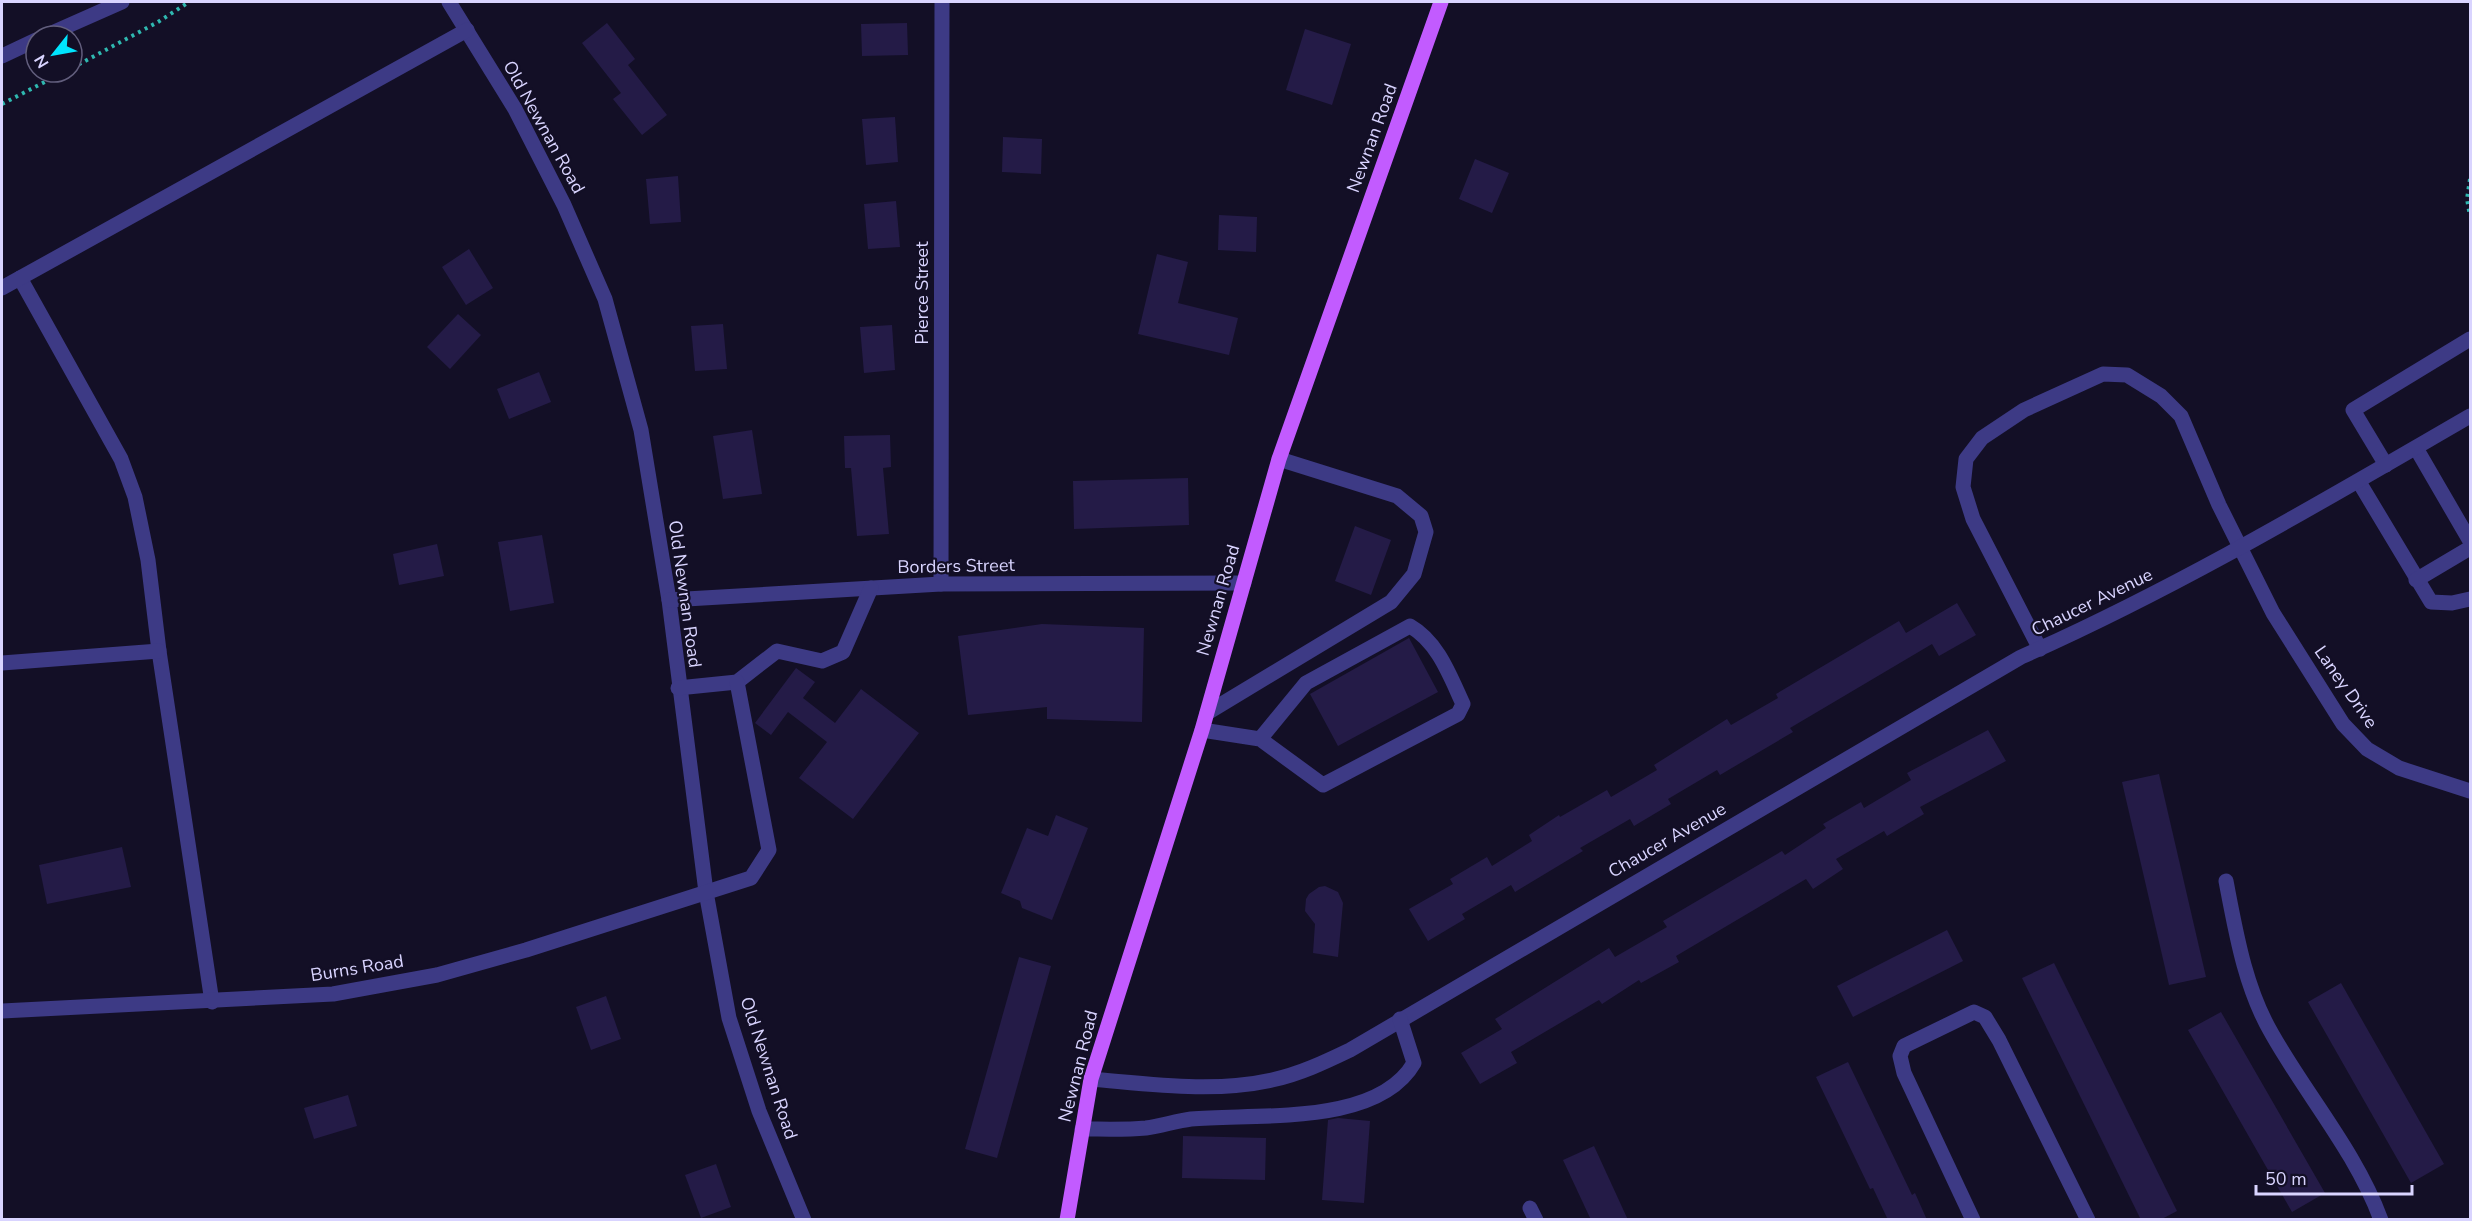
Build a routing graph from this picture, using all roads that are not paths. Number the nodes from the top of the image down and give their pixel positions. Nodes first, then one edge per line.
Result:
1 (122, 2) edge
2 (449, 2) edge
3 (942, 2) edge
4 (1441, 2) edge
5 (72, 24) edge
6 (467, 30) junction
7 (24, 46) edge
8 (2, 56) edge
9 (20, 278) junction
10 (2, 288) edge
11 (2470, 339) edge
12 (2470, 416) edge
13 (2416, 448) junction
14 (1279, 459) junction
15 (2386, 465) junction
16 (2359, 482) junction
17 (2470, 541) edge
18 (2242, 548) junction
19 (2470, 548) edge
20 (2416, 580) junction
21 (941, 584) junction
22 (1244, 584) junction
23 (871, 588) junction
24 (2470, 599) edge
25 (669, 600) junction
26 (2040, 648) junction
27 (159, 651) junction
28 (2, 663) edge
29 (737, 682) junction
30 (678, 688) junction
31 (1207, 713) junction
32 (1202, 730) junction
33 (1260, 739) junction
34 (2470, 791) edge
35 (2226, 881) dead end
36 (706, 892) junction
37 (212, 1002) junction
38 (2, 1011) edge
39 (1400, 1019) junction
40 (1091, 1079) junction
41 (1082, 1129) junction
42 (804, 1220) edge
43 (1067, 1220) edge
44 (1973, 1220) edge
45 (2088, 1220) edge
46 (2380, 1220) edge

1 - 5 street
2 - 6 street, Old Newnan Road
3 - 21 street, Pierce Street
4 - 14 main road, Newnan Road
6 - 9 street
6 - 25 street, Old Newnan Road
7 - 8 street
9 - 10 street
9 - 27 street
11 - 15 street
12 - 13 street, Chaucer Avenue
13 - 15 street, Chaucer Avenue
13 - 17 street
14 - 22 main road, Newnan Road
14 - 31 street
15 - 16 street, Chaucer Avenue
16 - 18 street, Chaucer Avenue
16 - 20 street
18 - 26 street, Chaucer Avenue
18 - 26 street, Laney Drive
18 - 34 street, Laney Drive
19 - 20 street
20 - 24 street
21 - 22 street, Borders Street
21 - 23 street, Borders Street
22 - 31 main road, Newnan Road
23 - 25 street, Borders Street
23 - 29 street
25 - 30 street, Old Newnan Road
26 - 39 street, Chaucer Avenue
27 - 28 street
27 - 37 street
29 - 30 street
29 - 36 street, Burns Road
30 - 36 street, Old Newnan Road
31 - 32 main road, Newnan Road
32 - 33 street
32 - 40 main road, Newnan Road
33 - 33 street
35 - 46 street
36 - 37 street, Burns Road
36 - 42 street, Old Newnan Road
37 - 38 street, Burns Road
39 - 40 street, Chaucer Avenue
39 - 41 street
40 - 41 main road, Newnan Road
41 - 43 main road, Newnan Road
44 - 45 street

